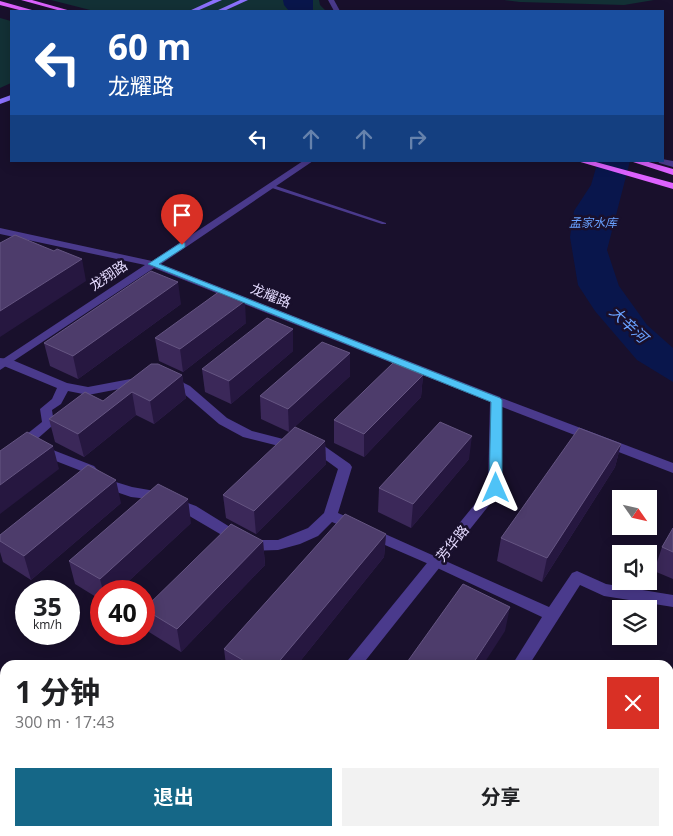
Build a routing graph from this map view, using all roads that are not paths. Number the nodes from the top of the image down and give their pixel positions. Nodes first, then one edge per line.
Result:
1 (24, 0) edge
2 (219, 0) edge
3 (245, 0) edge
4 (0, 3) edge
5 (26, 10) edge
6 (64, 10) edge
7 (194, 10) edge
8 (221, 10) edge
9 (307, 162) edge
10 (585, 162) edge
11 (643, 162) edge
12 (660, 164) edge
13 (673, 164) edge
14 (673, 172) edge
15 (271, 186) junction
16 (673, 186) edge
17 (384, 223) dead end
18 (0, 231) edge
19 (152, 264) junction
20 (2, 363) edge
21 (64, 386) junction
22 (496, 400) junction
23 (673, 468) edge
24 (330, 515) junction
25 (436, 561) junction
26 (673, 601) edge
27 (552, 615) junction
28 (356, 660) edge
29 (523, 660) edge

1 - 6 main road
2 - 7 main road
3 - 8 main road
4 - 5 main road
9 - 15 street, 龙翔路
10 - 16 main road
11 - 12 main road
12 - 13 street
12 - 14 main road
15 - 17 lane
15 - 19 street, 龙翔路
18 - 19 street, 龙耀路
19 - 20 street, 龙翔路
19 - 22 street, 龙耀路
20 - 21 street
21 - 24 street
21 - 24 street
22 - 23 street, 龙耀路
22 - 25 street, 芳华路
24 - 25 street
25 - 27 street
25 - 28 street, 芳华路
26 - 27 street
27 - 29 street

